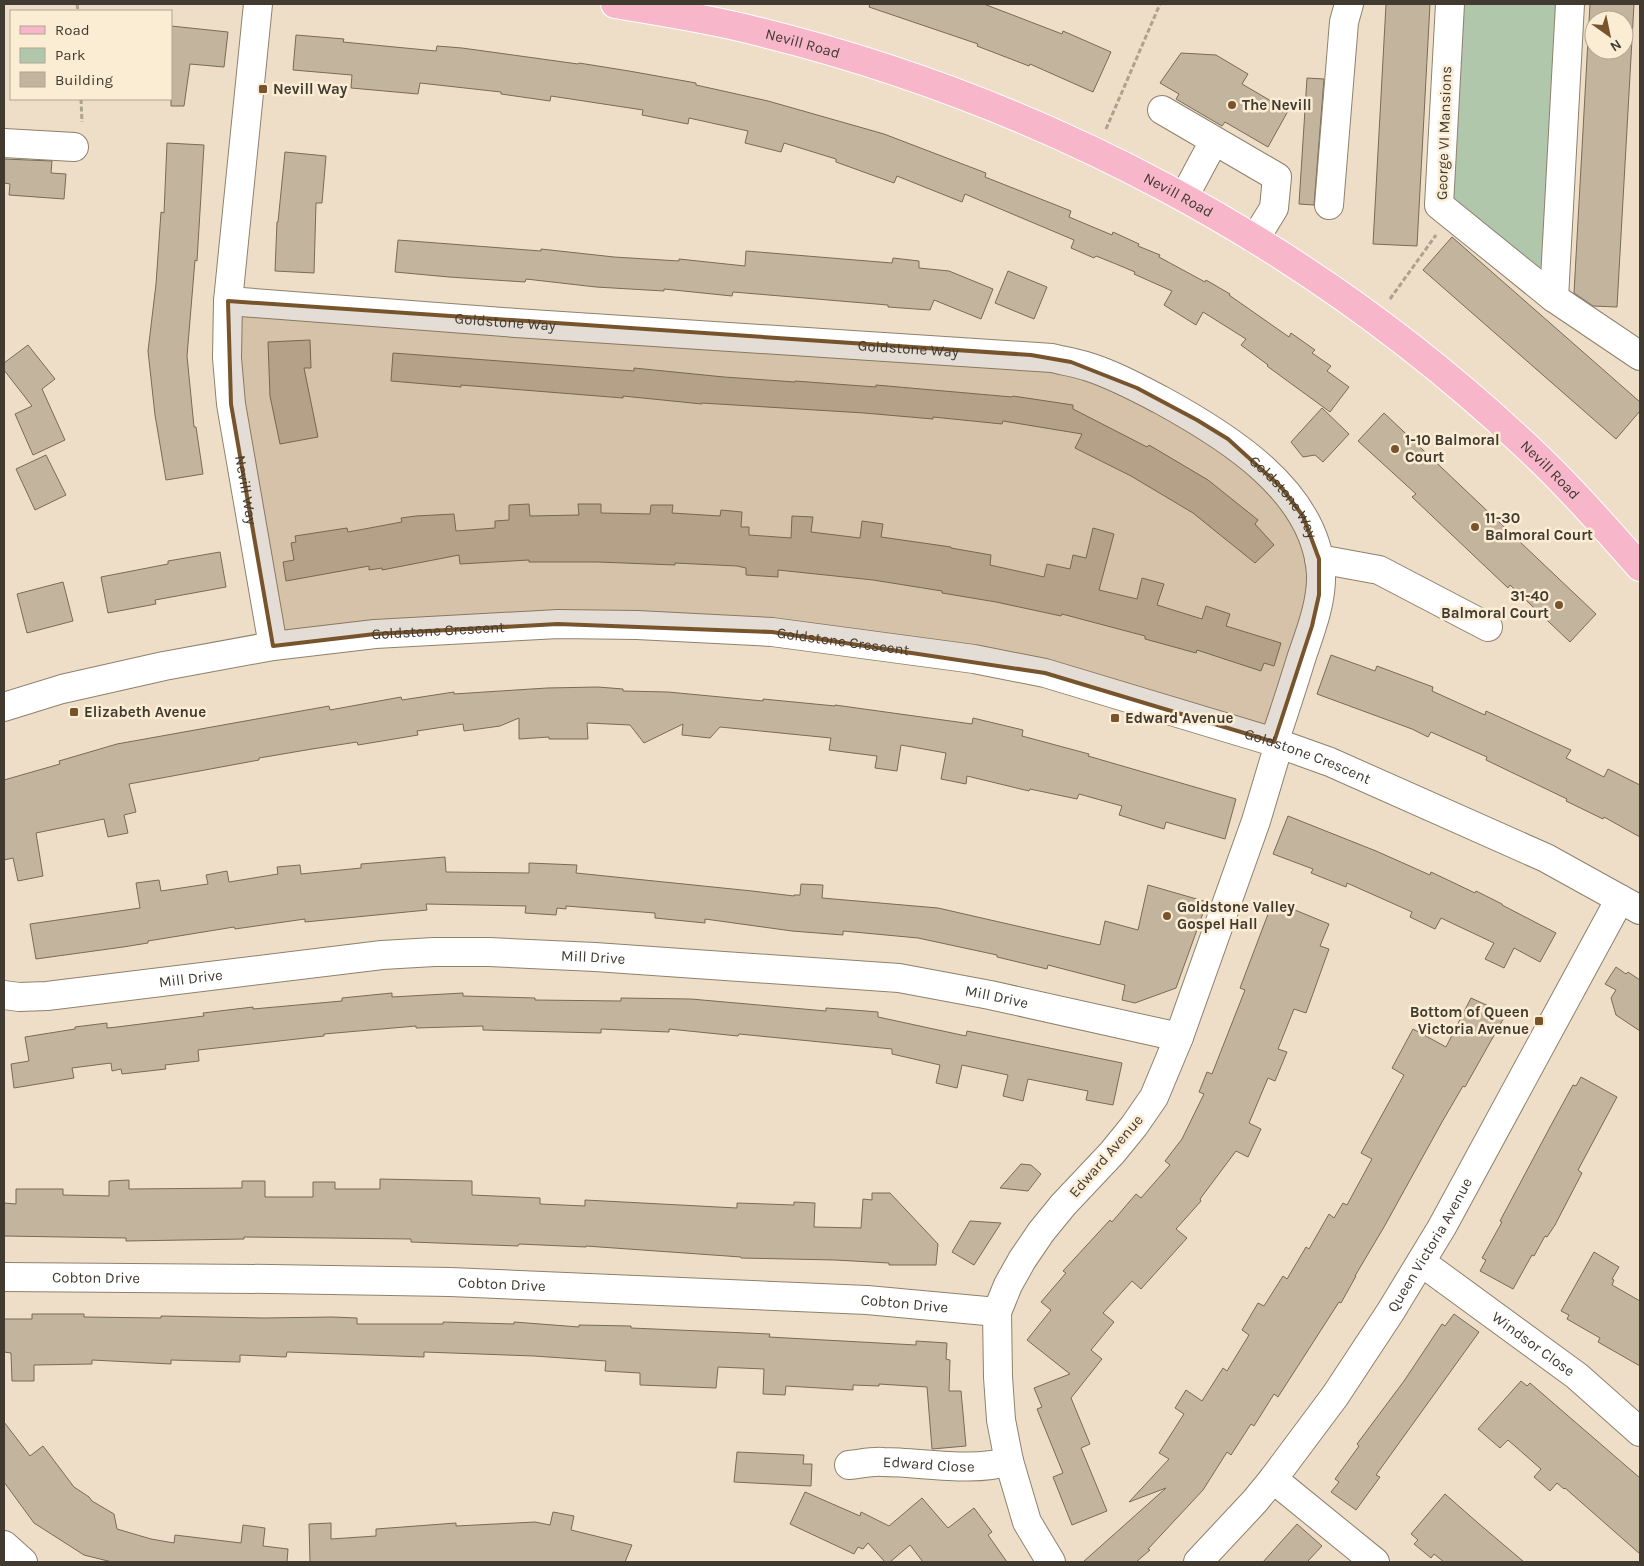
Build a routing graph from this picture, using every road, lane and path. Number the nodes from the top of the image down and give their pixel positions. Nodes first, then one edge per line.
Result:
1 (258, 4) edge
2 (615, 4) edge
3 (1160, 4) edge
4 (1349, 4) edge
5 (1450, 4) edge
6 (1570, 4) edge
7 (1162, 110) dead end
8 (1214, 141) junction
9 (4, 143) edge
10 (74, 147) dead end
11 (1096, 152) junction
12 (1184, 197) junction
13 (1329, 205) dead end
14 (1439, 205) junction
15 (1255, 239) junction
16 (1554, 298) junction
17 (228, 302) junction
18 (1376, 320) junction
19 (1640, 356) edge
20 (1319, 559) junction
21 (1640, 567) edge
22 (1488, 627) dead end
23 (273, 646) junction
24 (4, 707) edge
25 (1274, 742) junction
26 (1630, 904) edge
27 (4, 995) edge
28 (1179, 1036) junction
29 (1421, 1262) junction
30 (4, 1277) edge
31 (997, 1312) junction
32 (1640, 1432) edge
33 (1009, 1461) junction
34 (849, 1465) dead end
35 (1273, 1479) junction
36 (4, 1544) edge
37 (23, 1562) edge
38 (1051, 1562) edge
39 (1198, 1562) edge
40 (1375, 1562) edge

1 - 17 street, Nevill Way
2 - 11 main road, Nevill Road
3 - 11 path
4 - 13 street
5 - 14 street, George VI Mansions
6 - 16 street
7 - 8 street
8 - 12 street
8 - 15 street
9 - 10 street
11 - 12 main road, Nevill Road
12 - 15 main road, Nevill Road
14 - 16 street, George VI Mansions
14 - 18 path
15 - 18 main road, Nevill Road
16 - 19 street, George VI Mansions
17 - 20 street, Goldstone Way
17 - 23 street, Nevill Way
18 - 21 main road, Nevill Road
20 - 22 street
20 - 25 street, Goldstone Way
23 - 24 street, Goldstone Crescent
23 - 25 street, Goldstone Crescent
25 - 26 street, Goldstone Crescent
25 - 28 street, Edward Avenue
26 - 29 street, Queen Victoria Avenue
27 - 28 street, Mill Drive
28 - 31 street, Edward Avenue
29 - 32 street, Windsor Close
29 - 35 street, Queen Victoria Avenue
30 - 31 street, Cobton Drive
31 - 33 street, Edward Avenue
33 - 34 street, Edward Close
33 - 38 street, Edward Avenue
35 - 39 street, Queen Victoria Avenue
35 - 40 street
36 - 37 street

